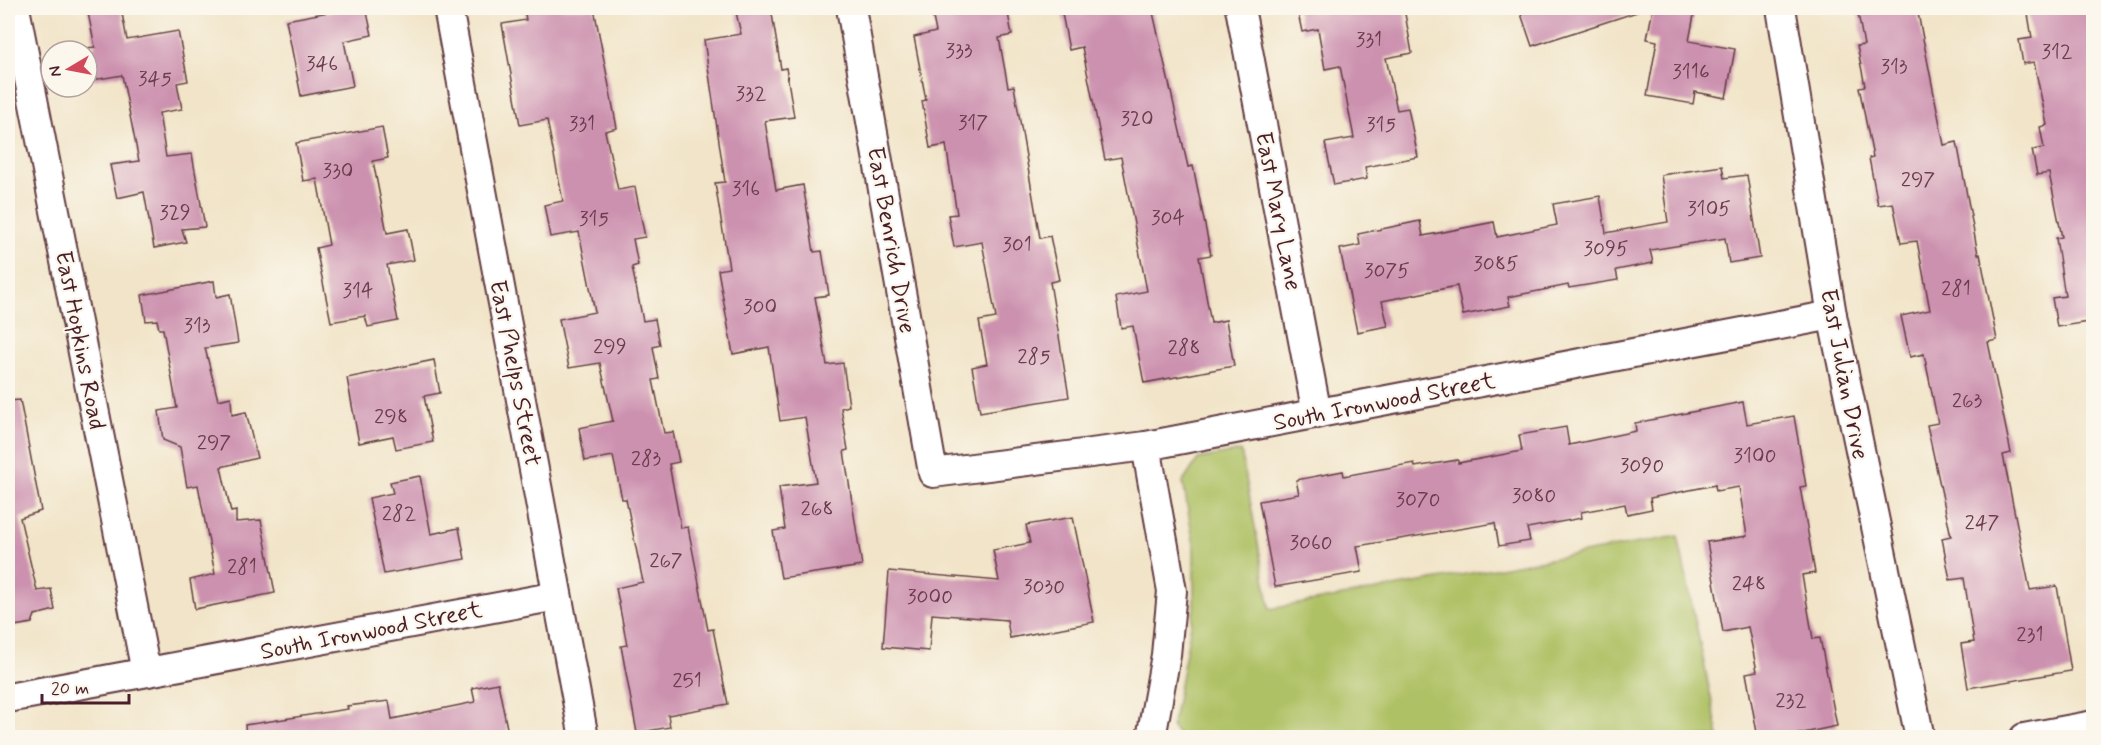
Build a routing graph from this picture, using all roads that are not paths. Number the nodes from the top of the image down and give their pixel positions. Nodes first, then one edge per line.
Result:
1 (15, 8) edge
2 (447, 8) edge
3 (851, 8) edge
4 (1240, 8) edge
5 (1780, 8) edge
6 (1832, 315) junction
7 (1317, 414) junction
8 (1146, 446) junction
9 (933, 473) joint
10 (557, 596) junction
11 (146, 672) junction
12 (8, 698) edge
13 (2094, 725) edge
14 (584, 738) edge
15 (1151, 738) edge
16 (1920, 738) edge
17 (2024, 738) edge

1 - 11 street, East Hopkins Road
2 - 10 street, East Phelps Street
3 - 9 street, East Benrich Drive
4 - 7 street, East Mary Lane
5 - 6 street, East Julian Drive
6 - 7 street, South Ironwood Street
6 - 16 street, East Julian Drive
7 - 8 street, South Ironwood Street
8 - 9 street, South Ironwood Street
8 - 15 street
10 - 11 street, South Ironwood Street
10 - 14 street, East Phelps Street
11 - 12 street, South Ironwood Street
13 - 17 street

